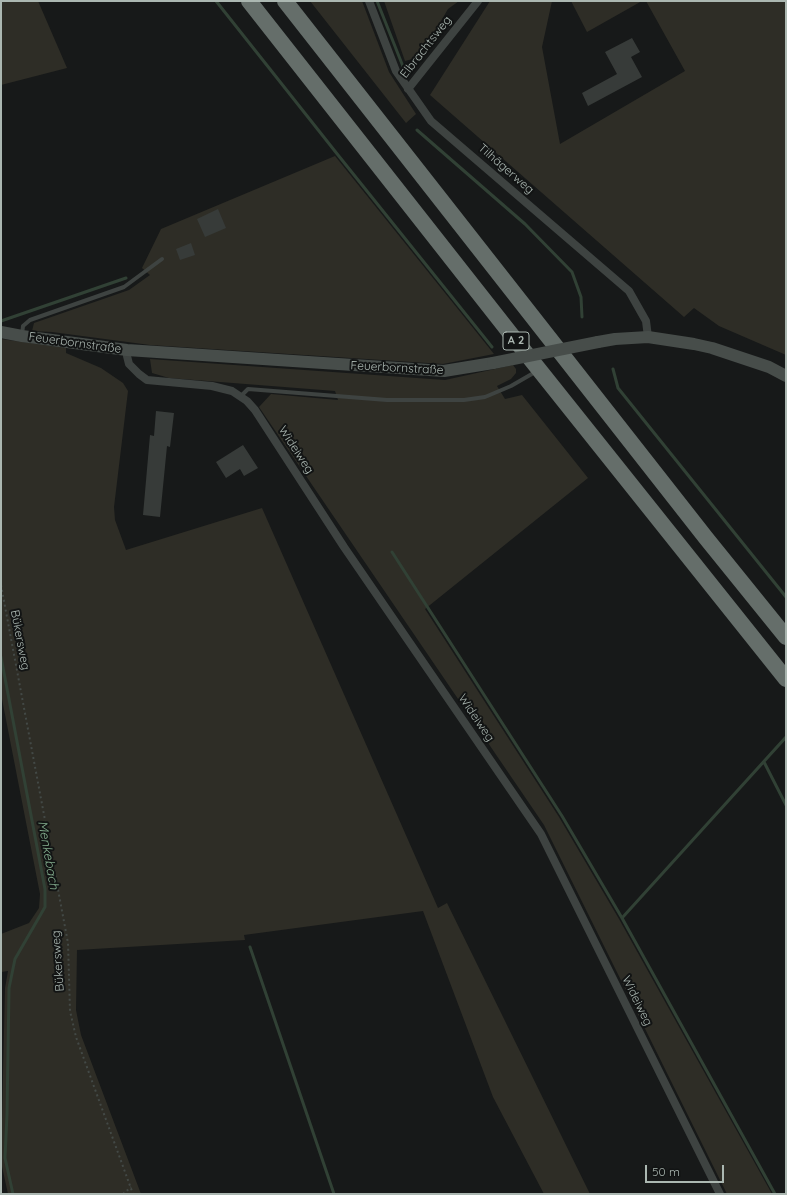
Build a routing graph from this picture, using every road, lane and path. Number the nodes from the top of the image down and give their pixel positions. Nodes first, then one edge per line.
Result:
1 (249, 1) edge
2 (284, 1) edge
3 (369, 1) edge
4 (478, 1) edge
5 (408, 89) junction
6 (162, 259) dead end
7 (1, 332) edge
8 (22, 336) junction
9 (648, 337) junction
10 (127, 350) junction
11 (538, 369) junction
12 (786, 376) edge
13 (241, 396) junction
14 (1, 585) edge
15 (786, 637) edge
16 (786, 680) edge
17 (130, 1187) junction
18 (123, 1194) edge
19 (133, 1194) edge
20 (720, 1194) edge

1 - 11 highway, A 2
2 - 15 highway, A 2
3 - 5 street, Tilhägerweg
4 - 5 street, Elbrachtsweg
5 - 9 street, Tilhägerweg
6 - 8 lane
7 - 8 street, Feuerbornstraße
8 - 10 street, Feuerbornstraße
9 - 10 street, Feuerbornstraße, bridge
9 - 12 street, Feuerbornstraße
10 - 13 street, Wideiweg
11 - 13 lane
11 - 16 highway, A 2
13 - 20 street, Wideiweg
14 - 17 path, Bükersweg
17 - 18 path
17 - 19 path, Bükersweg

